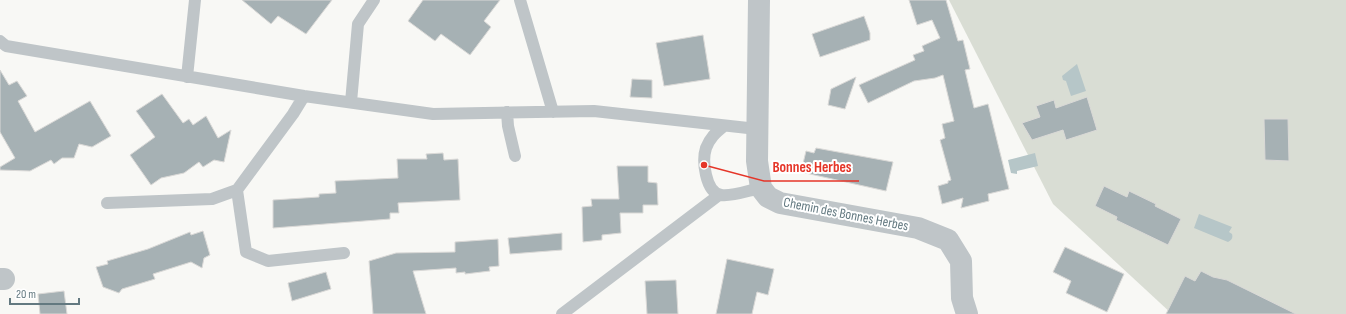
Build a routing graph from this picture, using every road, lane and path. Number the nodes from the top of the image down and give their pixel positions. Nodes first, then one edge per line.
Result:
1 (195, 0) edge
2 (374, 0) edge
3 (520, 0) edge
4 (758, 0) edge
5 (0, 41) edge
6 (187, 77) junction
7 (304, 96) junction
8 (351, 102) junction
9 (506, 112) junction
10 (553, 112) junction
11 (724, 126) junction
12 (757, 129) junction
13 (515, 156) dead end
14 (761, 188) junction
15 (237, 190) junction
16 (719, 195) junction
17 (107, 203) dead end
18 (344, 253) dead end
19 (562, 314) edge
20 (967, 314) edge

1 - 6 lane
2 - 8 lane
3 - 10 lane
4 - 12 street
5 - 6 lane
6 - 7 lane
7 - 8 lane
7 - 15 lane
8 - 9 lane
9 - 10 lane
9 - 13 lane
10 - 11 lane
11 - 12 lane
11 - 16 lane
12 - 14 street
14 - 16 lane
14 - 20 street, Chemin des Bonnes Herbes
15 - 17 lane
15 - 18 lane
16 - 19 lane

